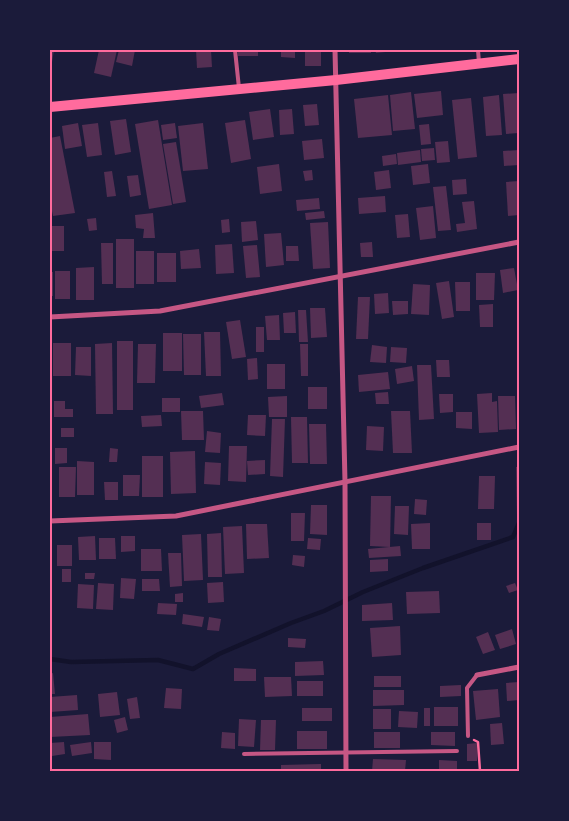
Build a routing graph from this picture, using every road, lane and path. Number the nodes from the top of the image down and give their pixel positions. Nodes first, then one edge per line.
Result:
1 (235, 50) edge
2 (335, 50) edge
3 (478, 50) edge
4 (519, 59) edge
5 (480, 64) junction
6 (336, 80) junction
7 (239, 89) junction
8 (50, 107) edge
9 (519, 242) edge
10 (340, 276) junction
11 (50, 317) edge
12 (519, 447) edge
13 (345, 482) junction
14 (50, 521) edge
15 (519, 667) edge
16 (477, 675) joint
17 (468, 736) joint
18 (457, 750) dead end
19 (346, 752) junction
20 (244, 754) dead end
21 (346, 771) edge
22 (480, 771) edge

1 - 7 lane
2 - 6 street
3 - 5 lane
4 - 5 main road
5 - 6 main road
6 - 7 main road
6 - 10 street
7 - 8 main road
9 - 10 street
10 - 11 street
10 - 13 street
12 - 13 street
13 - 14 street
13 - 19 street
15 - 16 street
16 - 17 lane
17 - 22 path
18 - 19 lane
19 - 20 lane
19 - 21 street

